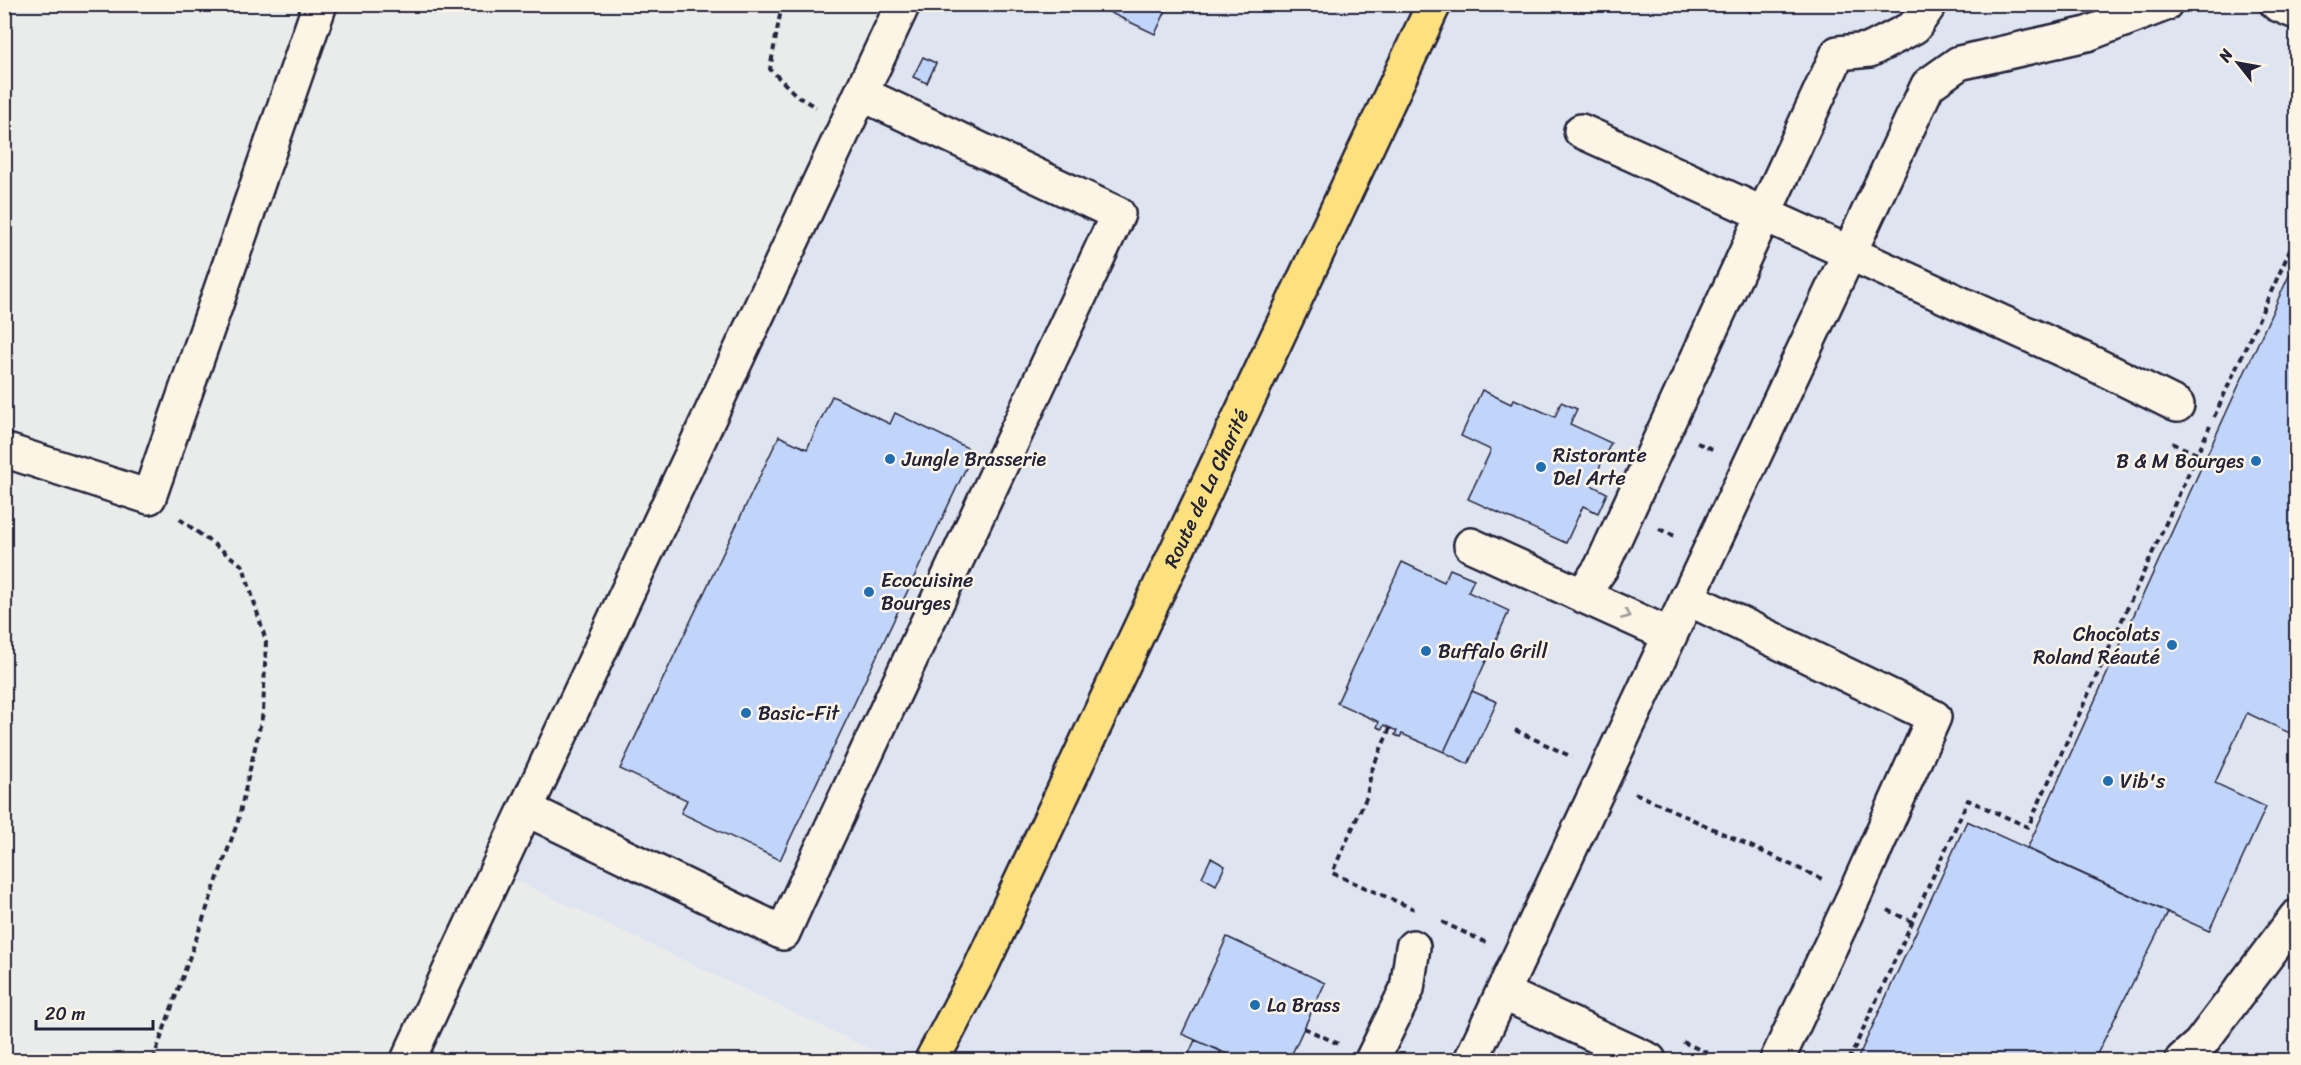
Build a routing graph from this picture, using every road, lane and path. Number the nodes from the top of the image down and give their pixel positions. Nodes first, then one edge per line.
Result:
1 (320, 4) edge
2 (782, 4) edge
3 (903, 4) edge
4 (1434, 4) edge
5 (1754, 4) edge
6 (1930, 4) edge
7 (2164, 4) edge
8 (2277, 4) edge
9 (2296, 12) edge
10 (1749, 13) dead end
11 (861, 94) junction
12 (798, 98) dead end
13 (1581, 131) dead end
14 (1763, 214) junction
15 (2296, 237) edge
16 (1850, 254) junction
17 (2177, 405) dead end
18 (4, 450) edge
19 (149, 498) junction
20 (1471, 545) dead end
21 (1582, 595) junction
22 (1687, 598) junction
23 (1670, 634) junction
24 (1390, 728) dead end
25 (1515, 730) dead end
26 (1604, 778) junction
27 (526, 809) junction
28 (1855, 894) junction
29 (1417, 910) dead end
30 (2296, 917) edge
31 (1438, 920) dead end
32 (1912, 922) junction
33 (1488, 944) dead end
34 (1413, 947) dead end
35 (979, 971) junction
36 (1503, 993) junction
37 (153, 1060) edge
38 (408, 1060) edge
39 (932, 1060) edge
40 (950, 1060) edge
41 (1372, 1060) edge
42 (1471, 1060) edge
43 (1649, 1060) edge
44 (1777, 1060) edge
45 (1849, 1060) edge
46 (2182, 1060) edge

1 - 19 street
2 - 12 path
3 - 11 street
4 - 35 main road, Route de La Charité
5 - 10 path
6 - 14 street
7 - 16 street
8 - 9 street
11 - 27 street
11 - 27 street
13 - 14 street
14 - 16 street
14 - 21 street
15 - 32 path
16 - 17 street
16 - 22 street
18 - 19 street
19 - 37 path
20 - 21 street
21 -> 23 street
22 - 23 street
22 - 28 street
23 - 26 street
24 - 29 path
25 - 26 path
26 - 28 path
26 - 36 street
27 - 38 street
28 - 32 path
28 - 44 street
30 - 46 street
31 - 33 path
32 - 45 path
34 - 41 street
35 - 39 main road, Route de La Charité
35 - 40 main road, Route de La Charité
36 - 42 street
36 - 43 street

